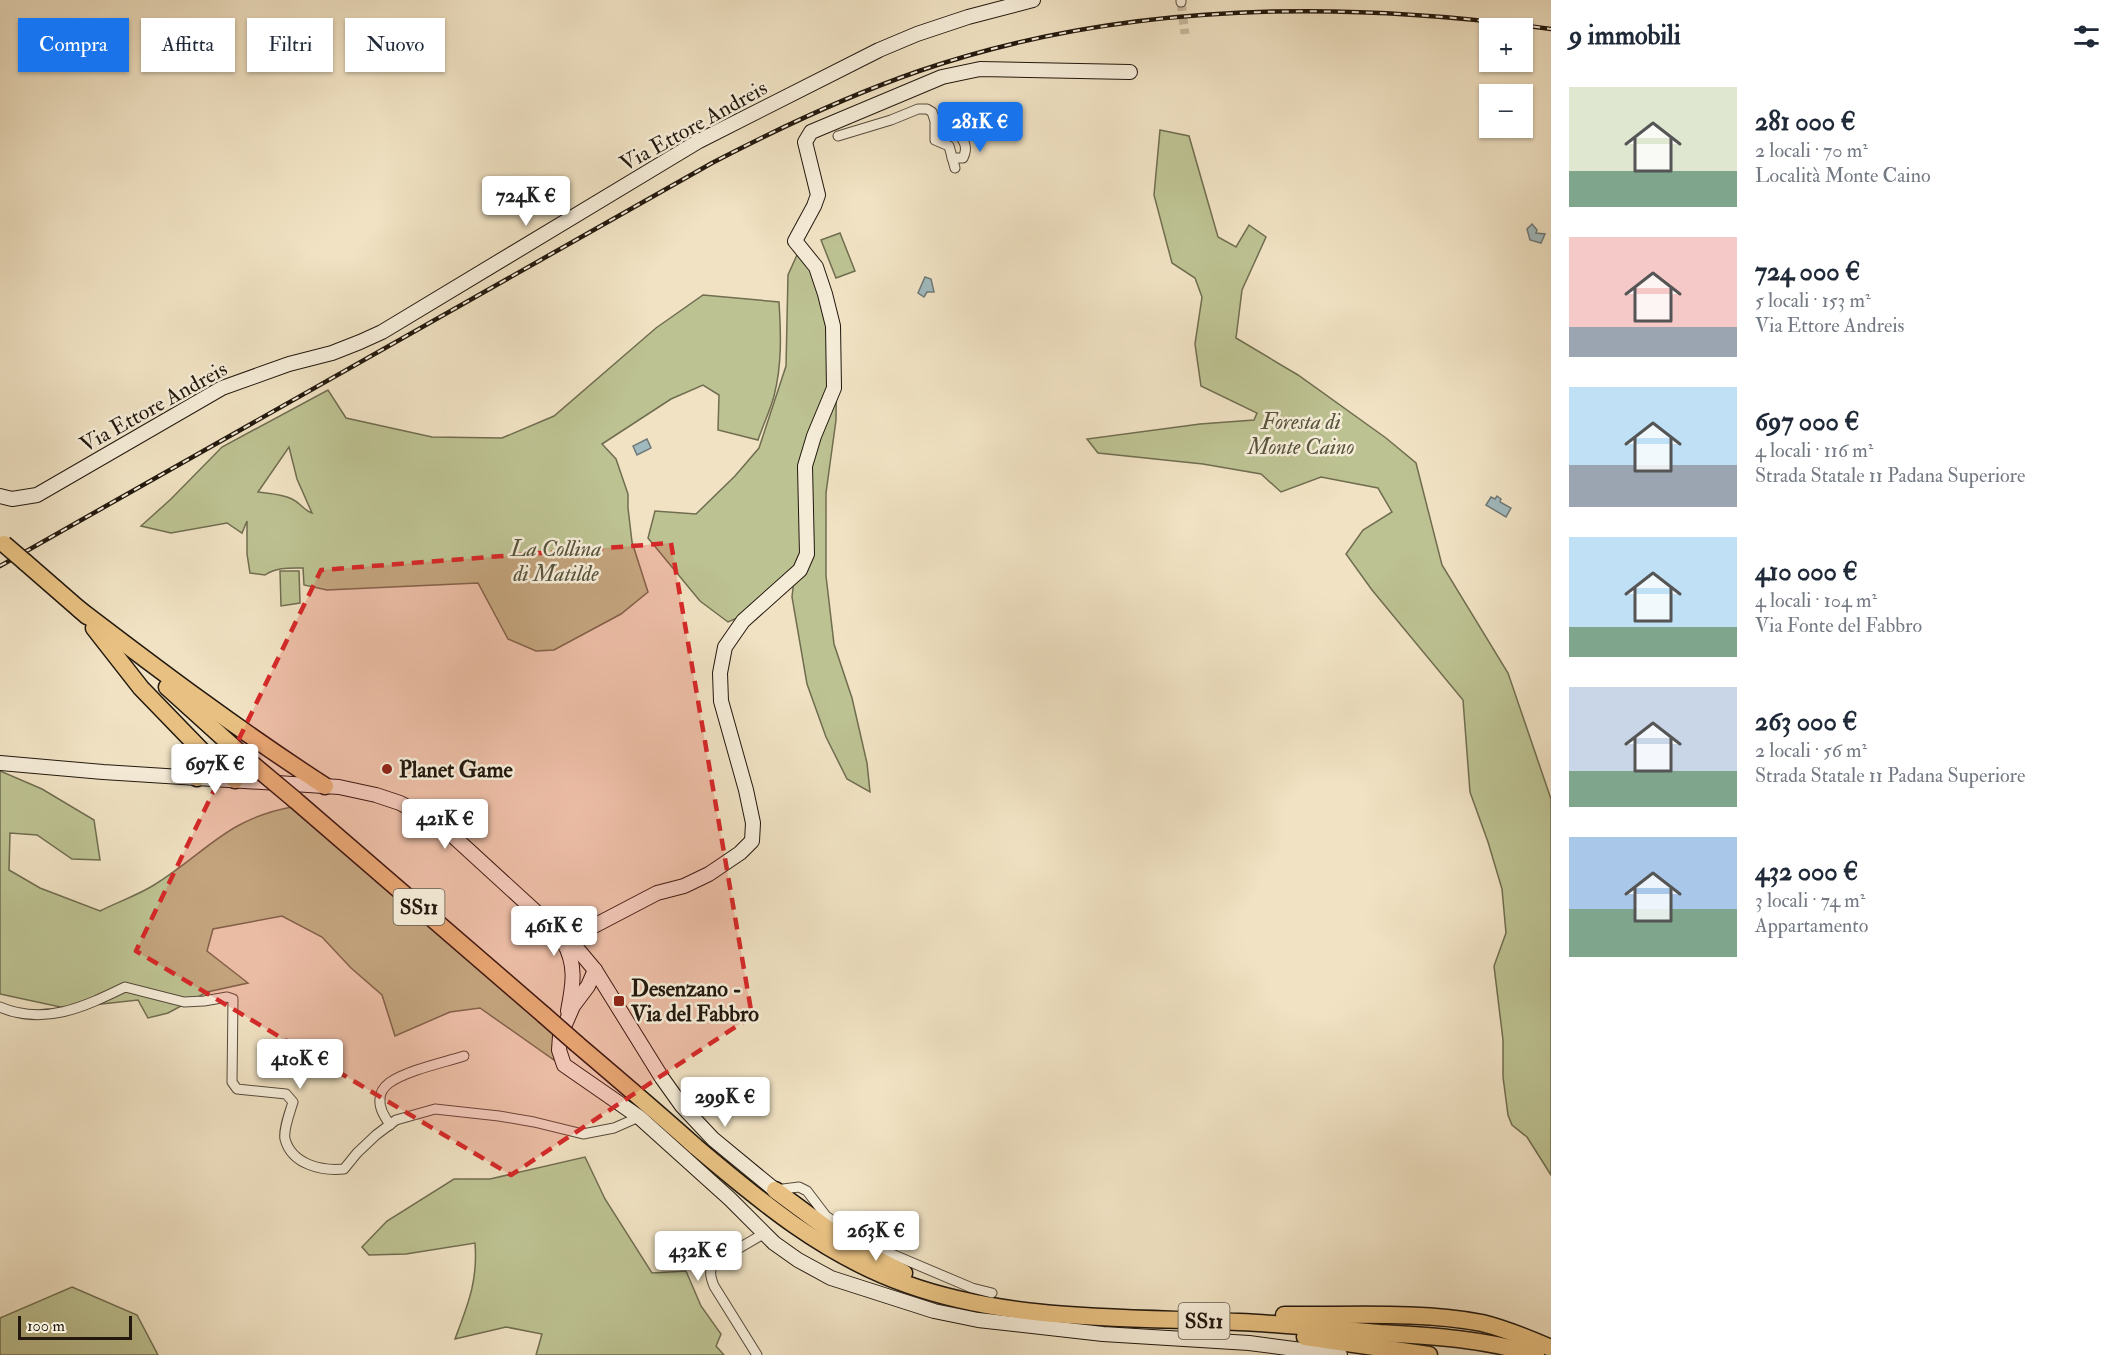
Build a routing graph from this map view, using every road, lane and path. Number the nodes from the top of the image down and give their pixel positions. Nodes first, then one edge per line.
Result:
1 (1033, 0) edge
2 (1130, 72) dead end
3 (967, 110) dead end
4 (838, 136) dead end
5 (0, 496) edge
6 (2, 542) edge
7 (79, 609) junction
8 (204, 753) junction
9 (0, 763) edge
10 (197, 778) junction
11 (235, 780) junction
12 (325, 786) junction
13 (553, 927) junction
14 (568, 939) junction
15 (595, 970) junction
16 (573, 983) junction
17 (609, 994) junction
18 (582, 995) junction
19 (0, 1007) edge
20 (566, 1019) junction
21 (464, 1056) dead end
22 (623, 1106) junction
23 (639, 1117) junction
24 (390, 1125) junction
25 (614, 1128) junction
26 (775, 1190) joint
27 (765, 1233) junction
28 (986, 1298) junction
29 (1086, 1318) junction
30 (1551, 1348) edge
31 (757, 1355) edge
32 (1340, 1355) edge
33 (1429, 1355) edge
34 (1536, 1355) edge

1 - 5 street, Via Ettore Andreis
2 - 14 street
3 - 4 street
6 - 7 highway, SS11, bridge
7 - 8 highway
7 - 12 highway
7 - 28 highway, SS11, bridge
8 - 10 highway
8 - 11 highway
9 - 10 street
10 - 11 street
11 - 12 street
12 - 13 street
13 - 14 street
13 - 16 street
14 - 15 street
15 - 16 street
15 - 17 street
15 - 18 street
16 - 20 street
17 - 18 street
17 - 26 street
18 - 20 street
19 - 24 street
20 - 22 street
21 - 24 street
22 - 23 street
22 - 25 street
23 - 25 street
23 - 27 street
24 - 25 street
26 - 28 highway
27 - 31 street
27 - 32 street
28 - 29 highway, SS11
29 - 30 highway
29 - 33 highway
29 - 34 highway, SS11

